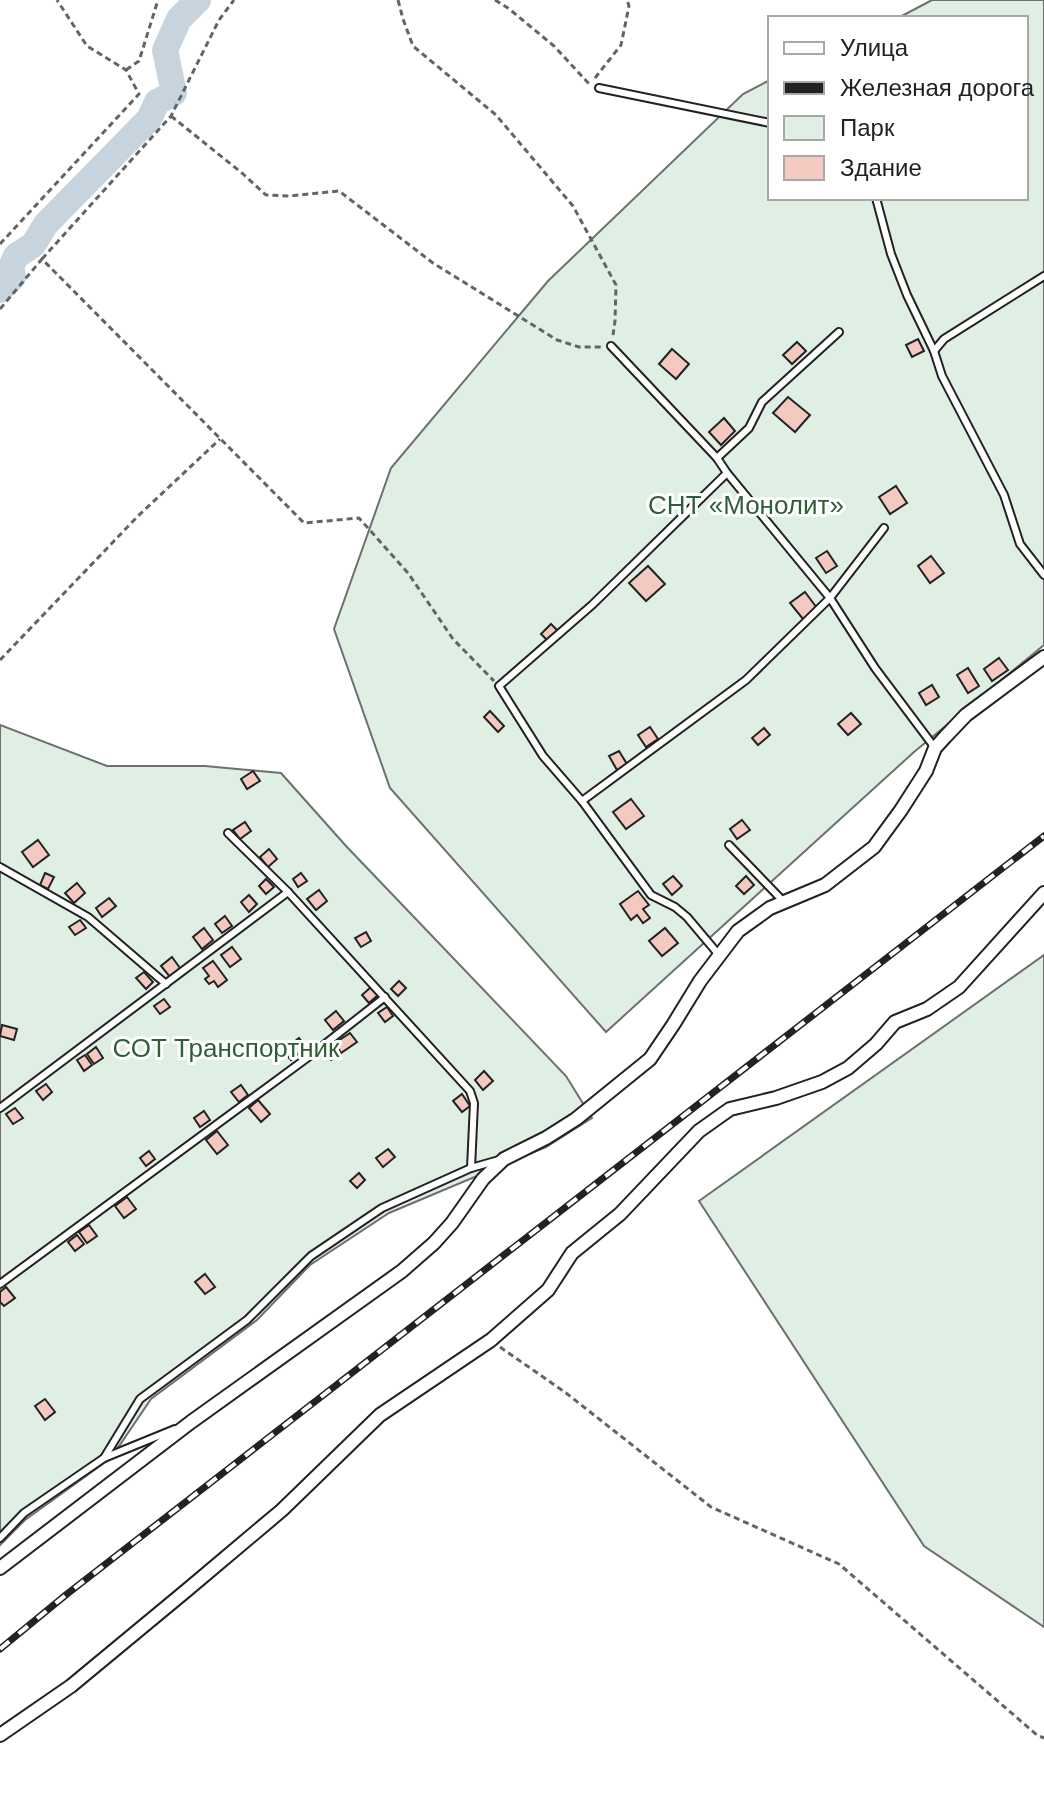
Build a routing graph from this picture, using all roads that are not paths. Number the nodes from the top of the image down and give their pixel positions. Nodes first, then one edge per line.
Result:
1 (599, 88) road end
2 (768, 123) edge
3 (877, 200) edge
4 (1044, 276) edge
5 (839, 332) dead end
6 (611, 346) road end
7 (934, 351) junction
8 (717, 458) junction
9 (727, 473) junction
10 (884, 528) dead end
11 (1044, 575) edge
12 (830, 598) junction
13 (1044, 657) edge
14 (935, 748) junction
15 (582, 801) junction
16 (228, 833) dead end
17 (729, 845) dead end
18 (0, 867) edge
19 (288, 892) junction
20 (1044, 893) edge
21 (784, 902) junction
22 (719, 955) junction
23 (166, 984) junction
24 (385, 997) junction
25 (0, 1108) edge
26 (504, 1159) junction
27 (471, 1168) junction
28 (0, 1284) edge
29 (191, 1422) junction
30 (104, 1458) junction
31 (0, 1538) edge
32 (0, 1568) edge
33 (0, 1735) edge

1 - 2 lane
3 - 7 lane
4 - 7 lane
5 - 8 lane
6 - 8 lane
7 - 11 lane
8 - 9 lane
9 - 12 lane
9 - 15 lane
10 - 12 lane
12 - 14 lane
12 - 15 lane
13 - 14 street
14 - 21 street
15 - 22 lane
16 - 19 lane
17 - 21 lane
18 - 23 lane
19 - 23 lane
19 - 24 lane
20 - 33 street
21 - 22 street
22 - 26 street
23 - 25 lane
24 - 27 lane
24 - 28 lane
26 - 27 lane
26 - 29 street
27 - 30 lane
29 - 30 lane
29 - 32 street
30 - 31 lane

